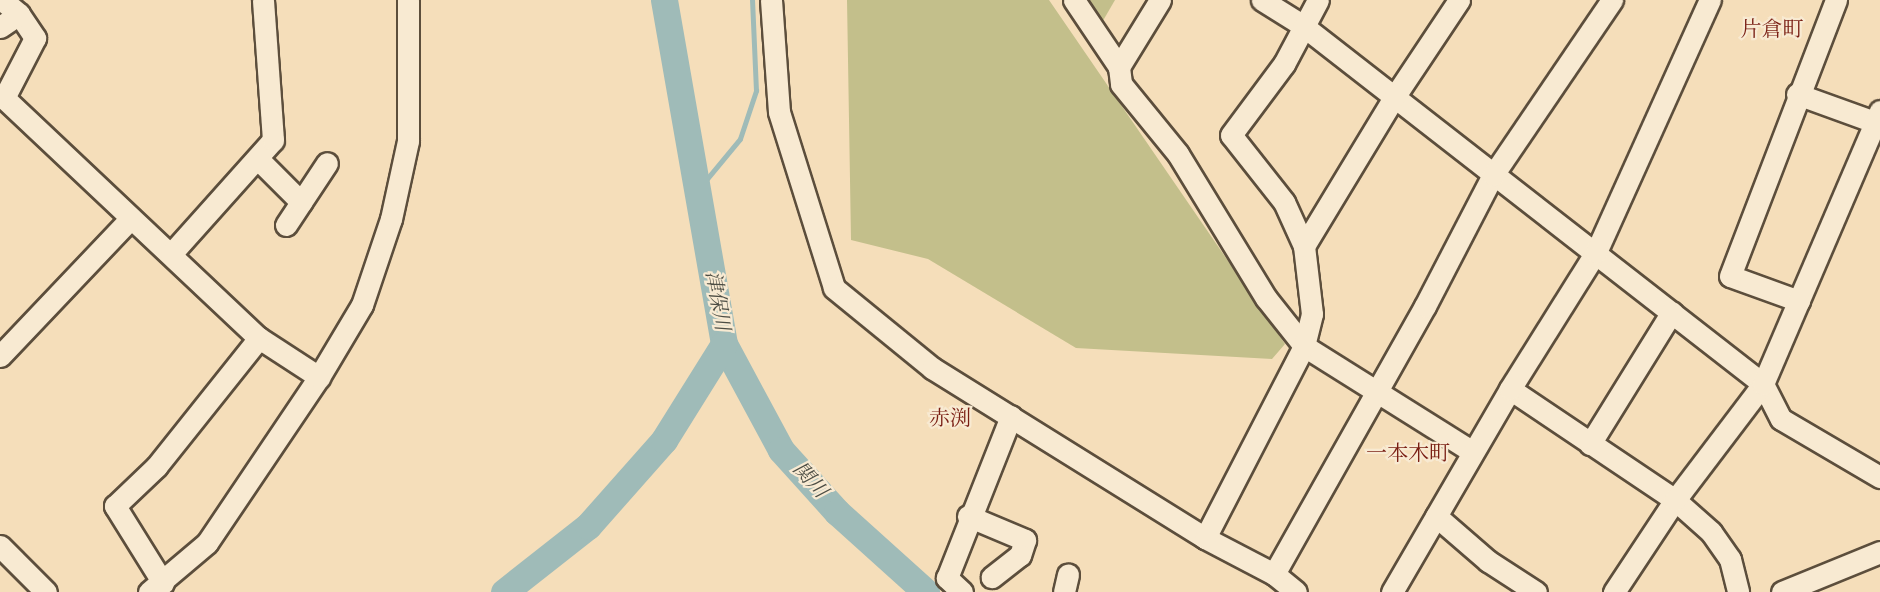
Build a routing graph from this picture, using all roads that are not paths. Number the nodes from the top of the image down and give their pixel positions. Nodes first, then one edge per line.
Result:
1 (2, 0) edge
2 (263, 0) edge
3 (408, 0) edge
4 (771, 0) edge
5 (1074, 0) edge
6 (1161, 0) edge
7 (1262, 0) edge
8 (1318, 0) edge
9 (1459, 0) edge
10 (1612, 0) edge
11 (1710, 0) edge
12 (1836, 0) edge
13 (19, 14) junction
14 (1302, 25) junction
15 (0, 27) edge
16 (1119, 67) junction
17 (1797, 94) junction
18 (1393, 99) junction
19 (1878, 119) edge
20 (258, 159) junction
21 (327, 163) dead end
22 (1493, 175) junction
23 (302, 202) junction
24 (131, 218) junction
25 (286, 225) dead end
26 (1304, 246) junction
27 (1596, 252) junction
28 (171, 254) junction
29 (1798, 301) junction
30 (1672, 312) junction
31 (259, 338) junction
32 (1304, 346) junction
33 (0, 356) edge
34 (319, 377) junction
35 (1763, 384) junction
36 (1510, 389) junction
37 (1374, 392) junction
38 (1011, 417) junction
39 (1590, 444) junction
40 (1473, 452) junction
41 (1880, 477) edge
42 (1675, 500) junction
43 (968, 516) junction
44 (1436, 516) junction
45 (1205, 538) junction
46 (0, 546) edge
47 (1880, 552) edge
48 (992, 577) dead end
49 (1284, 586) edge
50 (156, 588) edge
51 (46, 592) edge
52 (962, 592) edge
53 (1392, 592) edge
54 (1536, 592) edge
55 (1614, 592) edge
56 (1737, 592) edge
57 (1782, 592) edge

1 - 13 street
2 - 20 street
3 - 34 street
4 - 38 street
5 - 16 street
6 - 16 street
7 - 14 street
8 - 14 street
9 - 18 street
10 - 22 street
11 - 27 street
12 - 17 street
13 - 15 street
13 - 24 street
14 - 18 street
14 - 26 street
16 - 32 street
17 - 19 street
17 - 29 street
18 - 22 street
18 - 26 street
19 - 29 street
20 - 23 street
20 - 28 street
21 - 23 street
22 - 27 street
22 - 37 street
23 - 25 street
24 - 28 street
24 - 33 street
26 - 32 street
27 - 30 street
27 - 36 street
28 - 31 street
29 - 35 street
30 - 35 street
30 - 39 street
31 - 34 street
31 - 50 street
32 - 37 street
32 - 45 street
34 - 50 street
35 - 41 street
35 - 42 street
36 - 39 street
36 - 40 street
37 - 40 street
37 - 49 street
38 - 43 street
38 - 45 street
39 - 42 street
40 - 44 street
42 - 55 street
42 - 56 street
43 - 48 street
43 - 52 street
44 - 53 street
44 - 54 street
45 - 49 street
46 - 51 street
47 - 57 street

